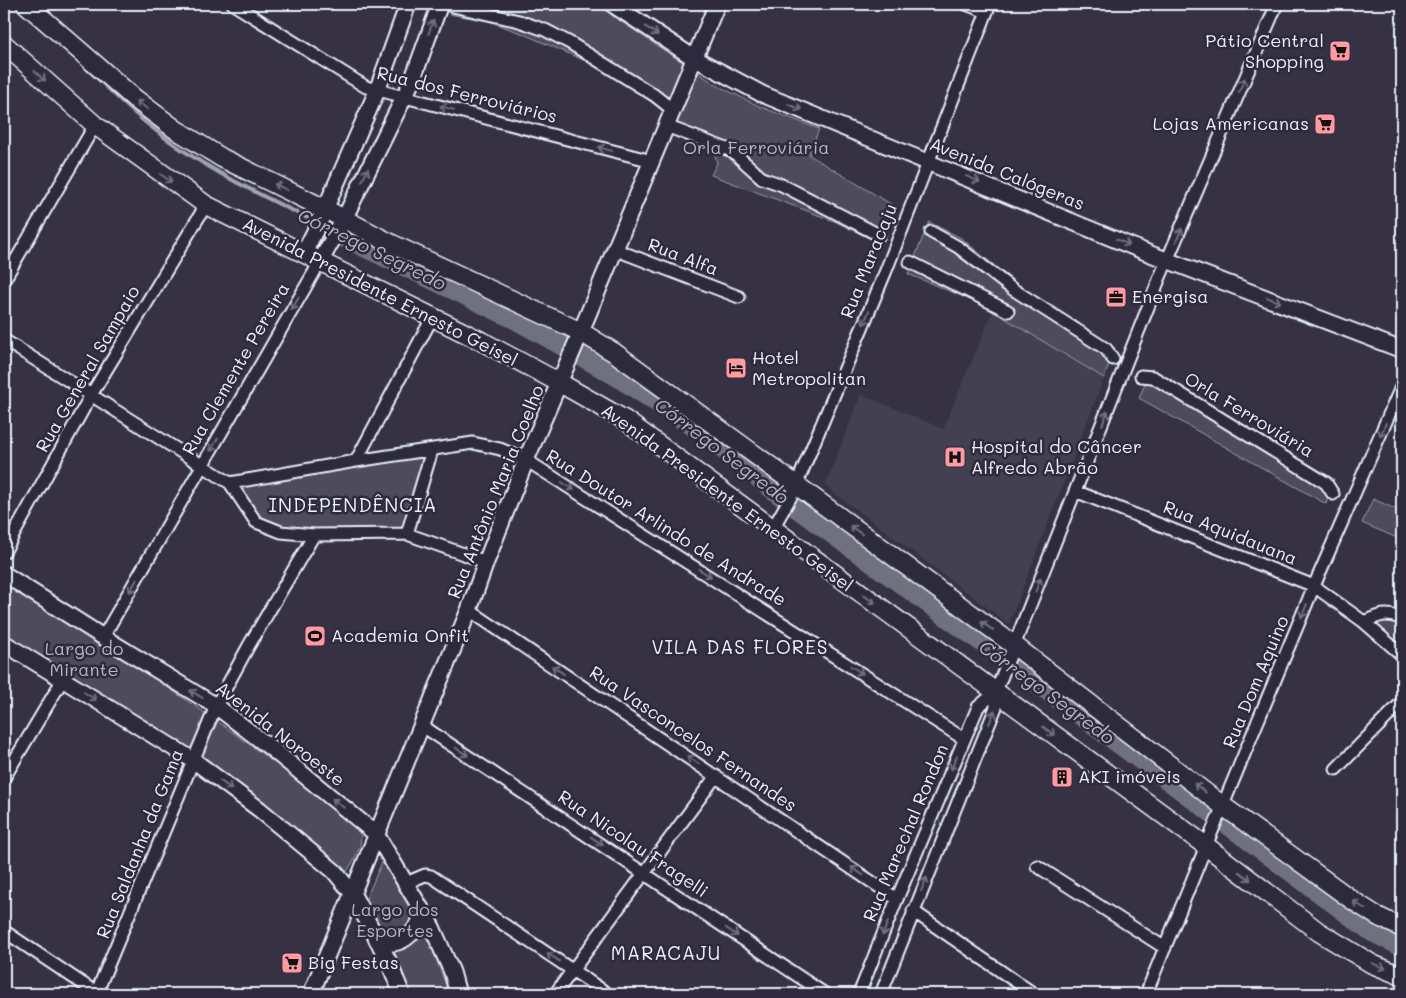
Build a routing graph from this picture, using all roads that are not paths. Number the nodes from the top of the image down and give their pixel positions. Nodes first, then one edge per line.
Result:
1 (26, 4) edge
2 (233, 4) edge
3 (408, 4) edge
4 (440, 4) edge
5 (444, 4) edge
6 (612, 4) edge
7 (717, 4) edge
8 (966, 4) edge
9 (1277, 4) edge
10 (988, 8) edge
11 (4, 44) edge
12 (694, 58) junction
13 (377, 91) junction
14 (404, 96) junction
15 (673, 110) junction
16 (94, 125) junction
17 (666, 126) junction
18 (652, 161) junction
19 (928, 161) junction
20 (206, 205) junction
21 (322, 216) junction
22 (340, 226) junction
23 (930, 232) dead end
24 (879, 235) dead end
25 (307, 248) junction
26 (614, 249) junction
27 (322, 257) junction
28 (1168, 260) junction
29 (910, 262) dead end
30 (4, 280) edge
31 (739, 297) dead end
32 (1008, 312) dead end
33 (432, 318) junction
34 (4, 340) edge
35 (578, 340) junction
36 (1402, 350) edge
37 (1113, 359) dead end
38 (1141, 376) dead end
39 (562, 377) junction
40 (1402, 385) edge
41 (91, 395) junction
42 (432, 450) junction
43 (526, 460) junction
44 (356, 461) junction
45 (202, 466) junction
46 (230, 483) junction
47 (794, 489) junction
48 (1075, 491) junction
49 (1333, 494) dead end
50 (775, 524) junction
51 (407, 534) junction
52 (314, 535) junction
53 (4, 552) edge
54 (486, 562) junction
55 (4, 574) edge
56 (1314, 586) junction
57 (469, 610) junction
58 (1402, 618) edge
59 (1364, 622) junction
60 (103, 637) junction
61 (4, 643) edge
62 (1012, 652) junction
63 (1402, 655) edge
64 (63, 680) junction
65 (997, 689) junction
66 (1402, 702) edge
67 (216, 706) junction
68 (421, 725) junction
69 (964, 739) junction
70 (193, 760) junction
71 (1336, 769) dead end
72 (716, 776) junction
73 (4, 778) edge
74 (1222, 809) junction
75 (376, 834) junction
76 (1207, 844) junction
77 (1037, 866) dead end
78 (644, 872) junction
79 (406, 883) junction
80 (352, 893) junction
81 (897, 899) junction
82 (913, 912) junction
83 (423, 913) junction
84 (1402, 928) edge
85 (4, 931) edge
86 (377, 940) junction
87 (1165, 948) junction
88 (572, 970) junction
89 (1402, 976) edge
90 (97, 994) edge
91 (311, 994) edge
92 (402, 994) edge
93 (458, 994) edge
94 (555, 994) edge
95 (608, 994) edge
96 (825, 994) edge
97 (859, 994) edge
98 (881, 994) edge
99 (1034, 994) edge
100 (1146, 994) edge

21 -> 1 main road
2 - 13 street, Rua dos Ferroviários
3 - 13 main road
14 -> 4 main road, Rua Clemente Pereira
5 - 15 street
6 -> 12 main road, Avenida Calógeras
7 - 12 main road, Rua Antônio Maria Coelho
8 - 10 street
28 -> 9 street, Rua Marechal Rondon
10 - 19 street, Rua Maracaju
11 -> 16 main road, Avenida Presidente Ernesto Geisel
12 - 15 main road, Rua Antônio Maria Coelho
12 -> 19 main road, Avenida Calógeras
13 - 14 street, Rua dos Ferroviários
13 - 21 main road
18 -> 14 street, Rua dos Ferroviários
22 -> 14 main road, Rua Clemente Pereira
15 - 17 main road, Rua Antônio Maria Coelho
16 -> 20 main road, Avenida Presidente Ernesto Geisel
16 - 30 street
17 - 18 main road, Rua Antônio Maria Coelho
17 - 24 street
18 - 26 main road, Rua Antônio Maria Coelho
19 -> 28 main road, Avenida Calógeras
19 -> 47 street, Rua Maracaju
20 - 25 main road, Avenida Presidente Ernesto Geisel
20 - 41 street, Rua General Sampaio
21 - 22 main road
21 - 25 main road
22 - 27 main road, Rua Clemente Pereira
22 - 35 main road
23 - 37 street
25 - 27 main road, Avenida Presidente Ernesto Geisel
26 - 31 street, Rua Alfa
26 - 35 main road, Rua Antônio Maria Coelho
27 - 33 main road, Avenida Presidente Ernesto Geisel
27 -> 45 street, Rua Clemente Pereira
28 -> 36 main road, Avenida Calógeras
48 -> 28 street, Rua Marechal Rondon
29 - 32 street
33 - 39 main road, Avenida Presidente Ernesto Geisel
33 - 44 street
34 - 41 street
35 - 39 main road, Rua Antônio Maria Coelho
35 - 47 main road
38 - 49 street, Orla Ferroviária
39 - 43 main road, Rua Antônio Maria Coelho
39 - 50 main road, Avenida Presidente Ernesto Geisel
40 -> 56 street, Rua Dom Aquino
41 - 45 street
41 - 53 street, Rua General Sampaio
42 - 43 street, Rua Doutor Arlindo de Andrade
42 - 44 street, Rua Doutor Arlindo de Andrade
42 - 51 street
43 - 54 main road, Rua Antônio Maria Coelho
43 -> 69 street, Rua Doutor Arlindo de Andrade
44 - 46 street, Rua Doutor Arlindo de Andrade
45 - 46 street
45 -> 60 street, Rua Clemente Pereira
46 - 52 street
47 - 50 street, Rua Maracaju
62 -> 47 main road
48 - 56 street, Rua Aquidauana
62 -> 48 street, Rua Marechal Rondon
50 -> 65 main road, Avenida Presidente Ernesto Geisel
51 - 52 street
51 - 54 street
52 - 67 street, Rua Saldanha da Gama
54 - 57 main road, Rua Antônio Maria Coelho
55 - 60 main road, Avenida Noroeste
56 - 59 street, Rua Aquidauana
56 -> 74 street, Rua Dom Aquino
57 - 68 main road, Rua Antônio Maria Coelho
72 -> 57 street, Rua Vasconcelos Fernandes
58 - 59 street
59 - 63 street, Rua Aquidauana
67 -> 60 main road, Avenida Noroeste
61 - 64 main road
62 - 65 street, Rua Marechal Rondon
74 -> 62 main road
64 -> 70 main road
64 - 73 street
65 - 69 street, Rua Marechal Rondon
65 -> 76 main road, Avenida Presidente Ernesto Geisel
82 -> 65 street, Rua Marechal Rondon
66 - 71 street
67 - 70 street, Rua Saldanha da Gama
75 -> 67 main road, Avenida Noroeste
68 - 75 main road, Rua Antônio Maria Coelho
68 -> 78 street, Rua Nicolau Fragelli
69 -> 81 street, Rua Marechal Rondon
70 -> 80 main road
70 - 90 street, Rua Saldanha da Gama
72 - 78 street
81 -> 72 street, Rua Vasconcelos Fernandes
74 - 76 street, Rua Dom Aquino
84 -> 74 main road
75 - 79 main road, Avenida Noroeste
75 - 80 main road, Rua Antônio Maria Coelho
76 - 87 street, Rua Dom Aquino
76 -> 89 main road, Avenida Presidente Ernesto Geisel
77 - 87 street
78 - 88 street
78 -> 96 street, Rua Nicolau Fragelli
79 - 83 main road, Avenida Noroeste
88 -> 79 street
80 - 86 main road
80 - 91 main road, Rua Antônio Maria Coelho
81 -> 97 street, Rua Marechal Rondon
82 - 98 street, Rua Marechal Rondon
82 - 99 street
83 - 86 main road
83 - 93 main road, Avenida Noroeste
85 - 90 street
86 - 92 main road
87 - 100 street, Rua Dom Aquino
88 - 94 street
88 - 95 street

